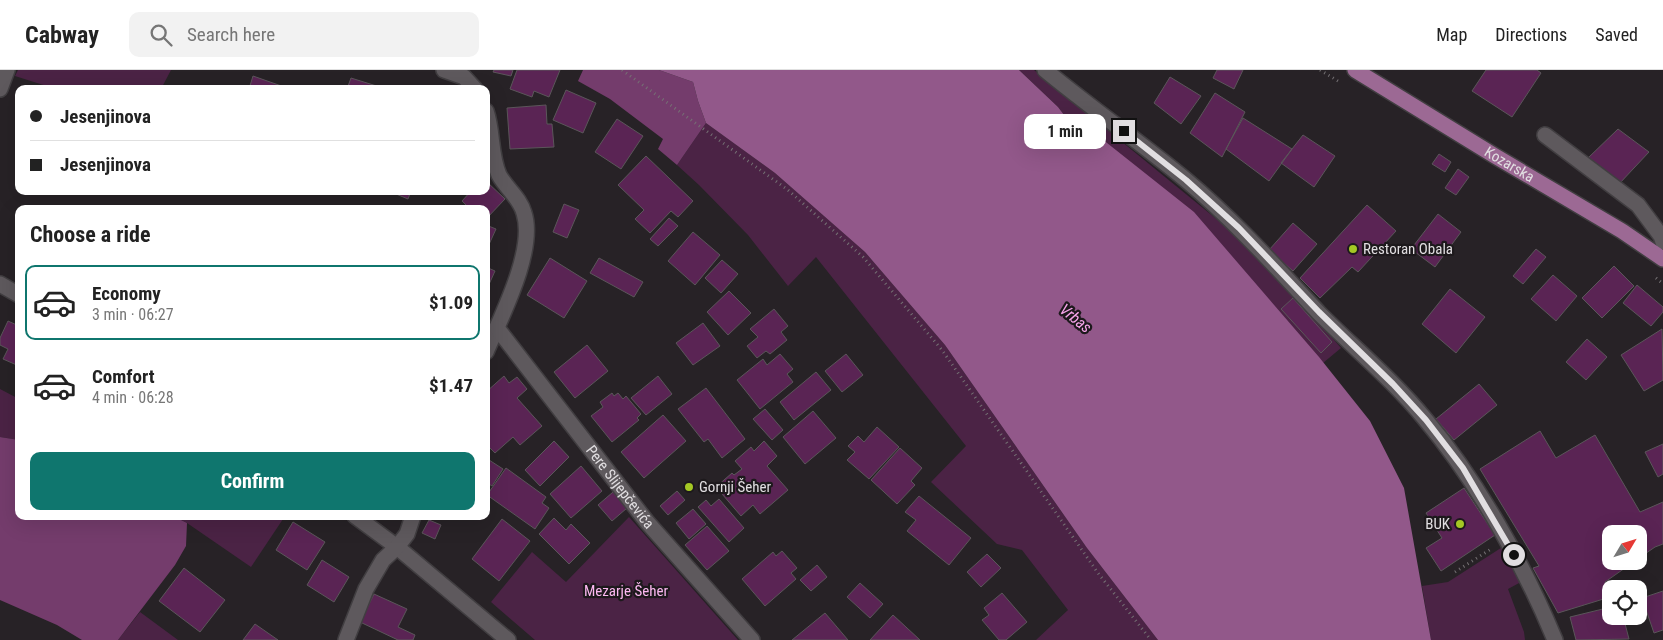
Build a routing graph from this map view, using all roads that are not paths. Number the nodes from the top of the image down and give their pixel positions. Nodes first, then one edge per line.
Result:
1 (7, 70) edge
2 (444, 70) edge
3 (1045, 70) edge
4 (1354, 70) edge
5 (471, 85) edge
6 (0, 89) edge
7 (490, 123) edge
8 (1545, 135) dead end
9 (1663, 242) edge
10 (1663, 260) edge
11 (0, 284) edge
12 (15, 293) edge
13 (497, 328) junction
14 (490, 343) edge
15 (360, 520) edge
16 (412, 520) edge
17 (397, 547) junction
18 (346, 640) edge
19 (508, 640) edge
20 (752, 640) edge
21 (1555, 640) edge

1 - 6 street
2 - 5 street
3 - 21 street
4 - 10 main road, Kozarska
7 - 13 street
8 - 9 street
11 - 12 street
13 - 14 street
13 - 20 street, Pere Slijepčevića
15 - 17 street
16 - 17 street
17 - 18 street
17 - 19 street

